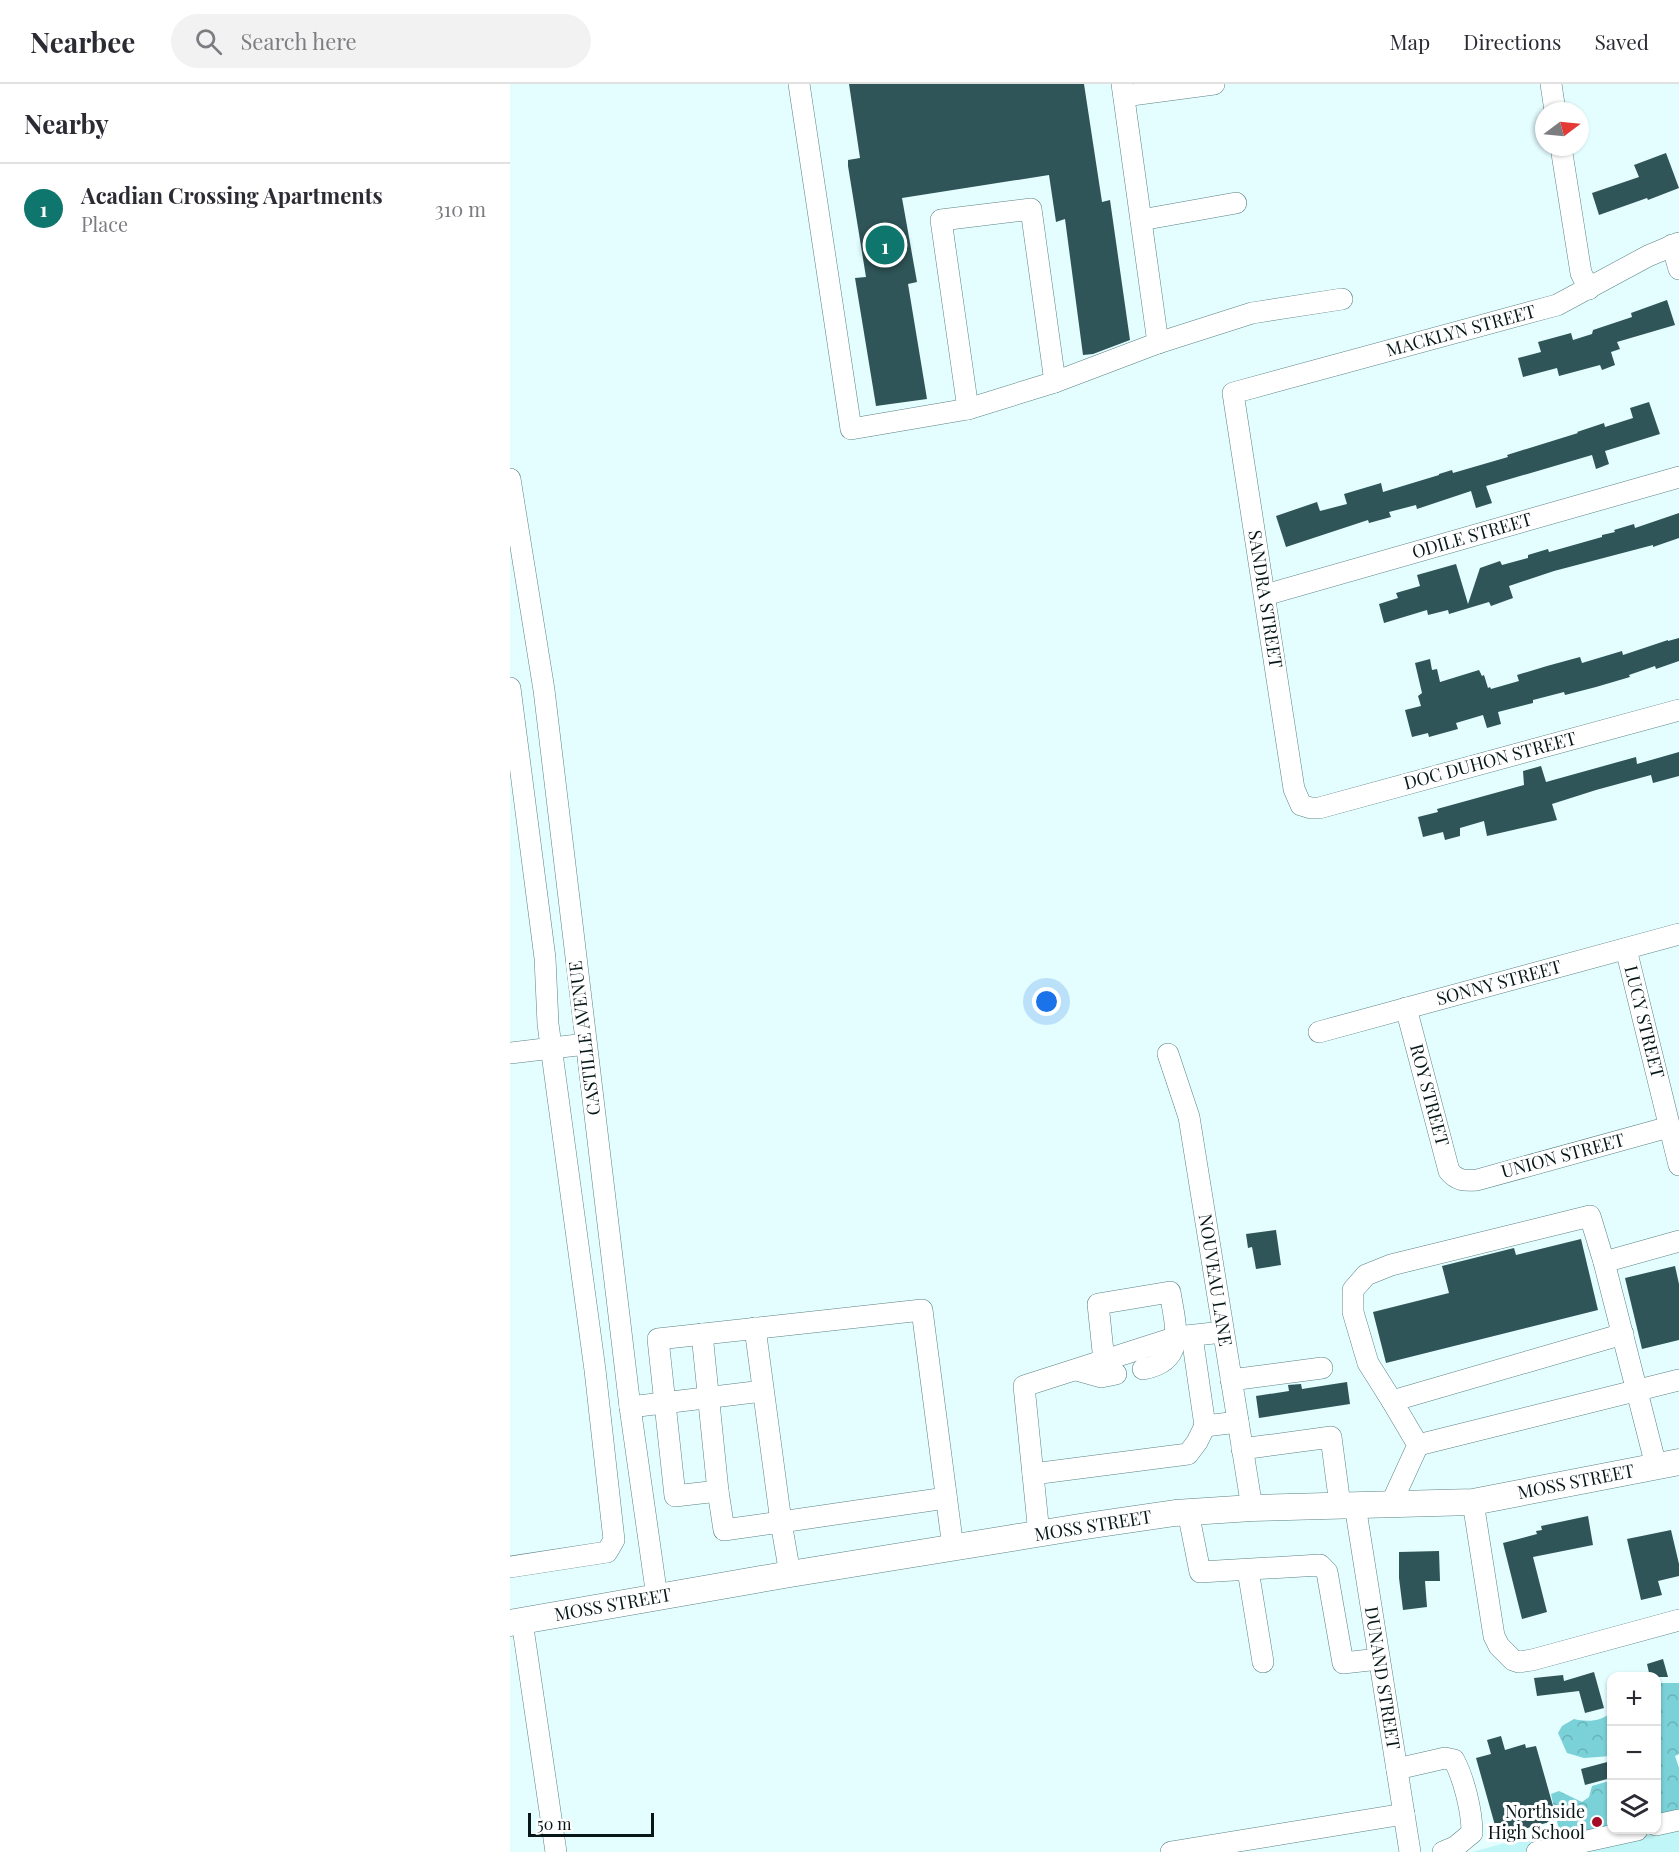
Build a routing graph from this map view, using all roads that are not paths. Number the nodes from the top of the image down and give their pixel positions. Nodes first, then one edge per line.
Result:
1 (799, 84) edge
2 (1214, 84) edge
3 (1551, 84) edge
4 (1123, 90) edge
5 (1554, 102) edge
6 (1562, 156) edge
7 (1236, 203) dead end
8 (1141, 220) junction
9 (1675, 244) edge
10 (1679, 269) edge
11 (1589, 289) junction
12 (1342, 299) dead end
13 (1158, 344) junction
14 (1055, 382) junction
15 (1233, 393) joint
16 (968, 409) junction
17 (1679, 477) edge
18 (510, 479) edge
19 (1265, 596) junction
20 (510, 688) edge
21 (1679, 710) edge
22 (1301, 805) joint
23 (1679, 934) edge
24 (1626, 949) junction
25 (1406, 1008) junction
26 (1319, 1032) dead end
27 (586, 1044) junction
28 (552, 1048) junction
29 (510, 1053) edge
30 (1168, 1054) dead end
31 (1669, 1127) junction
32 (1679, 1165) edge
33 (1456, 1179) joint
34 (1679, 1241) edge
35 (1604, 1262) junction
36 (755, 1328) junction
37 (1223, 1332) junction
38 (702, 1334) junction
39 (1623, 1334) junction
40 (1184, 1336) junction
41 (1110, 1368) junction
42 (1322, 1368) dead end
43 (1143, 1369) dead end
44 (1231, 1380) junction
45 (1679, 1380) edge
46 (1637, 1390) junction
47 (763, 1391) junction
48 (708, 1398) junction
49 (1392, 1401) junction
50 (665, 1404) junction
51 (630, 1407) junction
52 (1238, 1422) junction
53 (1205, 1426) junction
54 (1418, 1444) junction
55 (1242, 1449) junction
56 (1668, 1464) edge
57 (1033, 1474) junction
58 (718, 1491) junction
59 (946, 1497) junction
60 (1473, 1502) junction
61 (1391, 1504) junction
62 (1348, 1505) junction
63 (1252, 1508) junction
64 (1188, 1512) junction
65 (781, 1522) junction
66 (1039, 1534) junction
67 (953, 1548) junction
68 (510, 1567) edge
69 (1248, 1570) junction
70 (790, 1574) junction
71 (657, 1597) junction
72 (1679, 1620) edge
73 (516, 1622) edge
74 (1380, 1659) junction
75 (1263, 1662) dead end
76 (1397, 1769) junction
77 (1404, 1814) junction
78 (1679, 1820) edge
79 (1661, 1824) edge
80 (1619, 1834) edge
81 (556, 1852) edge
82 (1171, 1852) edge
83 (1410, 1852) edge
84 (1443, 1852) edge
85 (1537, 1852) edge

1 - 16 street
2 - 4 street
3 - 5 street
4 - 8 street
6 - 11 street
7 - 8 street
8 - 13 street
9 - 10 street
9 - 11 street, MACKLYN STREET
11 - 15 street, MACKLYN STREET
12 - 13 street
13 - 14 street
14 - 16 street
14 - 16 street
15 - 19 street, SANDRA STREET
17 - 19 street, ODILE STREET
18 - 27 street, CASTILLE AVENUE
19 - 22 street, SANDRA STREET
20 - 28 street
21 - 22 street, DOC DUHON STREET
23 - 24 street, SONNY STREET
24 - 25 street, SONNY STREET
24 - 31 street, LUCY STREET
25 - 26 street, SONNY STREET
25 - 33 street, ROY STREET
27 - 28 street
27 - 51 street, CASTILLE AVENUE
28 - 29 street
28 - 68 street
30 - 37 street, NOUVEAU LANE
31 - 32 street, LUCY STREET
31 - 33 street, UNION STREET
34 - 35 street
35 - 39 street
35 - 49 street
36 - 38 street
36 - 47 street
36 - 59 street
37 - 40 street
37 - 44 street, NOUVEAU LANE
38 - 48 street
38 - 50 street
39 - 46 street
39 - 49 street
40 - 41 street
40 - 41 street
40 - 43 street
40 - 53 street
41 - 57 street
42 - 44 street
44 - 52 street, NOUVEAU LANE
45 - 46 street
46 - 54 street
46 - 56 street
47 - 48 street
47 - 65 street
48 - 50 street
48 - 58 street
49 - 54 street
50 - 51 street
50 - 58 street
51 - 71 street, CASTILLE AVENUE
52 - 53 street
52 - 55 street, NOUVEAU LANE
53 - 57 street
54 - 61 street
55 - 62 street, DUNAND STREET
55 - 63 street, NOUVEAU LANE
56 - 60 main road, MOSS STREET
57 - 66 street
58 - 65 street
59 - 65 street
59 - 67 street
60 - 61 main road, MOSS STREET
60 - 72 street
61 - 62 main road, MOSS STREET
62 - 63 main road, MOSS STREET
62 - 74 street, DUNAND STREET
63 - 64 main road, MOSS STREET
64 - 66 main road, MOSS STREET
64 - 69 street
65 - 70 street
66 - 67 main road, MOSS STREET
67 - 70 main road, MOSS STREET
69 - 74 street
69 - 75 street
70 - 71 main road, MOSS STREET
71 - 73 main road, MOSS STREET
73 - 81 street
74 - 76 street, DUNAND STREET
76 - 77 street, DUNAND STREET
76 - 84 street
77 - 82 street
77 - 83 street, DUNAND STREET
78 - 79 street
80 - 85 street

